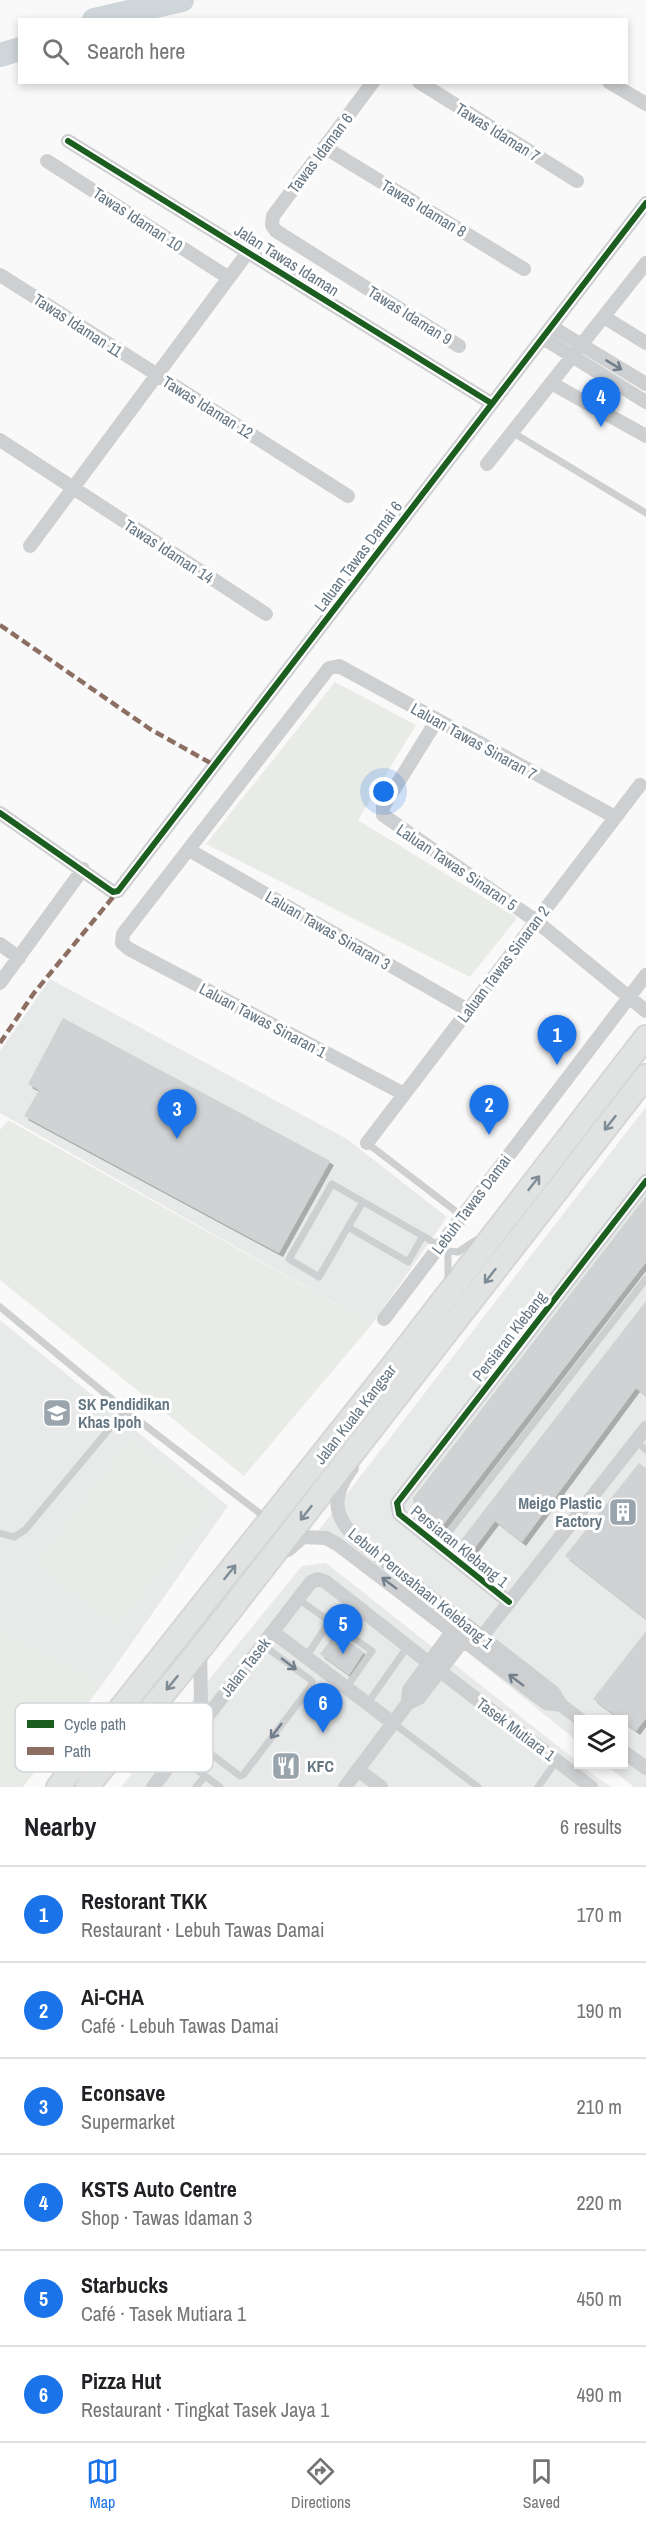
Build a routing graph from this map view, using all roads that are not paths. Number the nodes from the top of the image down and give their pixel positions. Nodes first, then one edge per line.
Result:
1 (371, 84) edge
2 (422, 84) edge
3 (612, 84) edge
4 (646, 104) edge
5 (68, 141) dead end
6 (324, 147) junction
7 (47, 161) dead end
8 (577, 181) dead end
9 (646, 203) edge
10 (272, 225) joint
11 (248, 252) junction
12 (646, 263) edge
13 (524, 269) dead end
14 (0, 275) edge
15 (229, 278) junction
16 (604, 317) junction
17 (552, 327) junction
18 (543, 338) junction
19 (646, 343) edge
20 (582, 345) junction
21 (459, 346) dead end
22 (573, 357) junction
23 (157, 375) junction
24 (551, 383) junction
25 (646, 384) edge
26 (646, 402) edge
27 (491, 404) junction
28 (512, 432) junction
29 (646, 436) edge
30 (0, 440) edge
31 (487, 464) dead end
32 (72, 489) junction
33 (348, 496) dead end
34 (646, 513) edge
35 (30, 546) dead end
36 (266, 614) dead end
37 (436, 720) junction
38 (640, 785) dead end
39 (0, 813) edge
40 (615, 818) junction
41 (189, 850) junction
42 (83, 869) junction
43 (536, 921) junction
44 (0, 944) edge
45 (19, 958) junction
46 (646, 975) edge
47 (0, 983) edge
48 (628, 998) junction
49 (468, 1010) junction
50 (646, 1011) edge
51 (646, 1037) edge
52 (646, 1077) edge
53 (404, 1094) junction
54 (367, 1143) joint
55 (646, 1181) edge
56 (363, 1202) junction
57 (513, 1210) junction
58 (462, 1216) junction
59 (348, 1227) junction
60 (423, 1236) junction
61 (444, 1248) junction
62 (646, 1279) edge
63 (0, 1308) edge
64 (384, 1319) dead end
65 (415, 1337) junction
66 (125, 1410) junction
67 (378, 1419) junction
68 (646, 1428) edge
69 (641, 1446) edge
70 (396, 1508) joint
71 (270, 1522) junction
72 (0, 1533) edge
73 (438, 1546) junction
74 (318, 1579) joint
75 (248, 1587) junction
76 (298, 1599) junction
77 (509, 1602) junction
78 (329, 1622) junction
79 (456, 1626) junction
80 (273, 1632) junction
81 (473, 1639) junction
82 (263, 1644) junction
83 (408, 1646) junction
84 (200, 1649) junction
85 (306, 1657) junction
86 (434, 1667) junction
87 (346, 1688) junction
88 (125, 1703) edge
89 (156, 1703) edge
90 (202, 1703) edge
91 (367, 1704) junction
92 (213, 1709) edge
93 (575, 1715) edge
94 (393, 1723) junction
95 (213, 1754) edge
96 (628, 1755) edge
97 (557, 1760) junction
98 (646, 1768) edge
99 (358, 1770) junction
100 (70, 1772) edge
101 (99, 1772) edge
102 (164, 1772) edge
103 (200, 1772) edge
104 (205, 1776) junction
105 (58, 1787) edge
106 (87, 1787) edge
107 (153, 1787) edge
108 (196, 1787) edge
109 (220, 1787) edge
110 (345, 1787) edge
111 (381, 1787) edge
112 (478, 1787) edge
113 (538, 1787) edge
114 (591, 1787) edge

1 - 6 street, Tawas Idaman 6
2 - 8 street, Tawas Idaman 7
3 - 4 street
5 - 11 street, Jalan Tawas Idaman
6 - 10 street, Tawas Idaman 6
6 - 13 street, Tawas Idaman 8
7 - 15 street, Tawas Idaman 10
9 - 17 street, Laluan Tawas Damai 6
10 - 21 street, Tawas Idaman 9
11 - 15 street
11 - 27 street, Jalan Tawas Idaman
12 - 16 street
14 - 23 street, Tawas Idaman 11
15 - 23 street
16 - 19 street
16 - 20 street
17 - 18 street, Laluan Tawas Damai 6
17 - 20 street
18 - 22 street
18 - 27 street, Laluan Tawas Damai 6
20 - 22 street
20 -> 25 street
22 - 24 street
22 - 26 street
23 - 32 street, Tawas Idaman 12
23 - 33 street, Tawas Idaman 12
24 - 28 street
24 - 29 street
27 - 42 street, Laluan Tawas Damai 6
28 - 31 street
28 - 34 lane
30 - 32 street, Tawas Idaman 14
32 - 35 street, Tawas Idaman 12
32 - 36 street, Tawas Idaman 14
37 - 40 street, Laluan Tawas Sinaran 7
37 - 41 street, Laluan Tawas Sinaran 7
37 - 43 street, Laluan Tawas Sinaran 5
38 - 40 street, Laluan Tawas Sinaran 2
39 - 42 street
40 - 43 street, Laluan Tawas Sinaran 2
41 - 49 street, Laluan Tawas Sinaran 3
41 - 53 street, Laluan Tawas Sinaran 1
42 - 45 street
43 - 48 street, Laluan Tawas Sinaran 5
43 - 49 street, Laluan Tawas Sinaran 2
44 - 45 street
45 - 47 street
46 - 48 street, Lebuh Tawas Damai
48 - 50 street, Laluan Tawas Sinaran 5
48 - 58 street, Lebuh Tawas Damai
49 - 53 street, Laluan Tawas Sinaran 2
57 -> 51 highway, Jalan Kuala Kangsar
52 -> 67 highway, Jalan Kuala Kangsar
53 - 54 street, Laluan Tawas Sinaran 2
54 - 58 lane
55 - 70 street, Persiaran Klebang
56 - 59 lane
56 - 59 lane
56 - 60 lane
57 - 61 lane
57 - 65 highway, Jalan Kuala Kangsar
58 - 61 street, Lebuh Tawas Damai
59 - 60 lane
60 - 61 lane
61 - 64 street, Lebuh Tawas Damai
61 - 65 lane
62 - 73 lane
63 - 66 lane
65 - 71 highway, Jalan Kuala Kangsar
66 - 71 lane
66 - 72 lane
67 -> 75 highway, Jalan Kuala Kangsar
67 - 79 street, Lebuh Perusahaan Kelebang 1
68 - 69 street, Persiaran Klebang 1
69 - 77 street, Persiaran Klebang 1
70 - 73 street, Persiaran Klebang 1
88 -> 71 highway, Jalan Kuala Kangsar
73 - 77 street, Persiaran Klebang 1
74 - 76 street, Jalan Tasek
74 - 83 street, Tasek Mutiara 1
79 -> 75 street, Lebuh Perusahaan Kelebang 1
75 - 84 highway, Jalan Kuala Kangsar
76 - 78 lane
76 - 80 street, Jalan Tasek
77 - 81 street, Persiaran Klebang 1
78 - 85 lane
78 - 87 lane
79 - 81 street, Lebuh Perusahaan Kelebang 1
79 - 86 street
80 - 82 street, Jalan Tasek
80 - 85 street
81 - 86 street, Persiaran Klebang 1
81 - 93 street, Lebuh Perusahaan Kelebang 1
82 - 92 street, Jalan Tasek
82 -> 95 lane
83 - 86 street, Tasek Mutiara 1
83 - 91 lane
84 -> 89 highway, Jalan Kuala Kangsar
84 - 90 street
85 - 87 street
86 - 94 street
86 - 97 street, Tasek Mutiara 1
87 - 91 street
91 - 94 street
94 - 99 street
94 - 112 lane
96 - 98 street
97 - 113 lane
97 - 114 street, Tasek Mutiara 1
99 - 110 street
99 - 111 street
105 -> 100 highway, Jalan Kuala Kangsar
101 -> 106 highway, Jalan Kuala Kangsar
102 - 107 street, Jalan Tasek
103 - 104 lane
104 - 108 lane
104 - 109 lane

